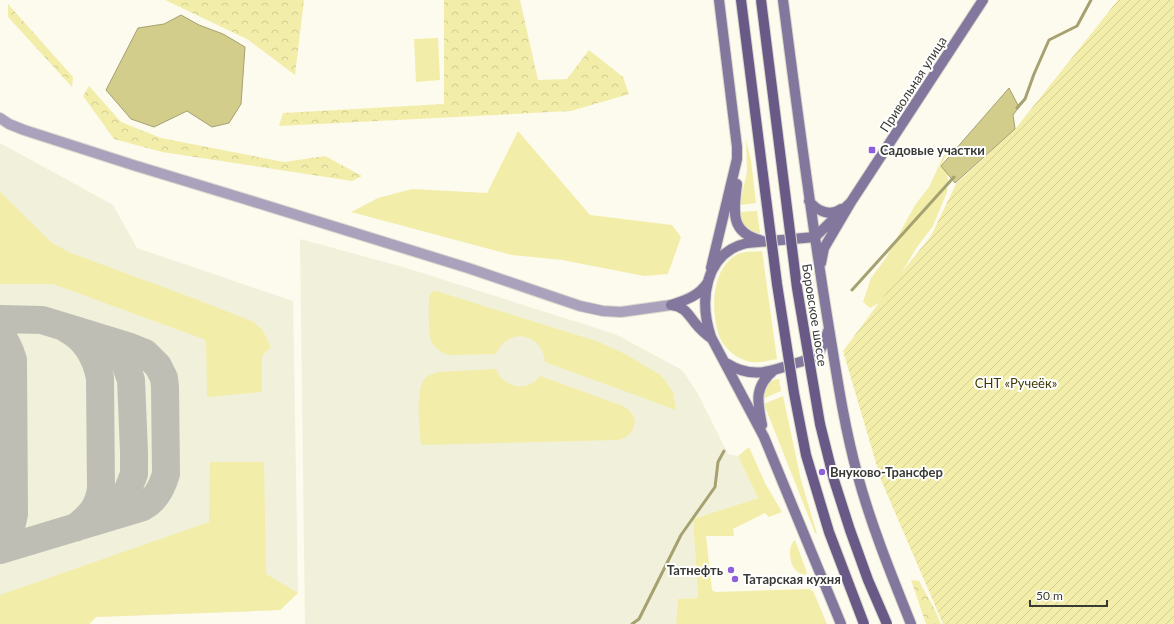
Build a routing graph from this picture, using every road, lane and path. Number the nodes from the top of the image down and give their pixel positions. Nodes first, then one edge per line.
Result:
1 (719, 0) edge
2 (741, 0) edge
3 (761, 0) edge
4 (783, 0) edge
5 (983, 0) edge
6 (0, 118) edge
7 (737, 159) junction
8 (809, 201) junction
9 (851, 202) junction
10 (814, 237) junction
11 (788, 240) junction
12 (768, 242) junction
13 (817, 255) junction
14 (709, 279) junction
15 (821, 281) junction
16 (671, 305) junction
17 (829, 329) junction
18 (713, 340) junction
19 (726, 363) junction
20 (772, 371) junction
21 (763, 435) junction
22 (841, 624) edge
23 (864, 624) edge
24 (887, 624) edge
25 (911, 624) edge

1 - 7 main road
2 - 23 main road, bridge
3 - 24 main road, Боровское шоссе, bridge
4 - 8 main road
5 - 9 main road, Привольная улица
6 - 16 street
7 - 12 main road
7 - 14 main road
8 - 9 main road
8 - 10 main road
9 - 10 main road
9 - 15 main road
10 - 11 main road
10 - 13 main road
11 - 12 main road
11 - 13 main road
12 - 14 main road
13 - 15 main road
14 - 16 main road
14 - 18 main road
15 - 17 main road
16 - 18 main road
17 - 20 main road
17 - 25 main road
18 - 19 main road
19 - 20 main road
19 - 21 main road
20 - 21 main road
21 - 22 main road

